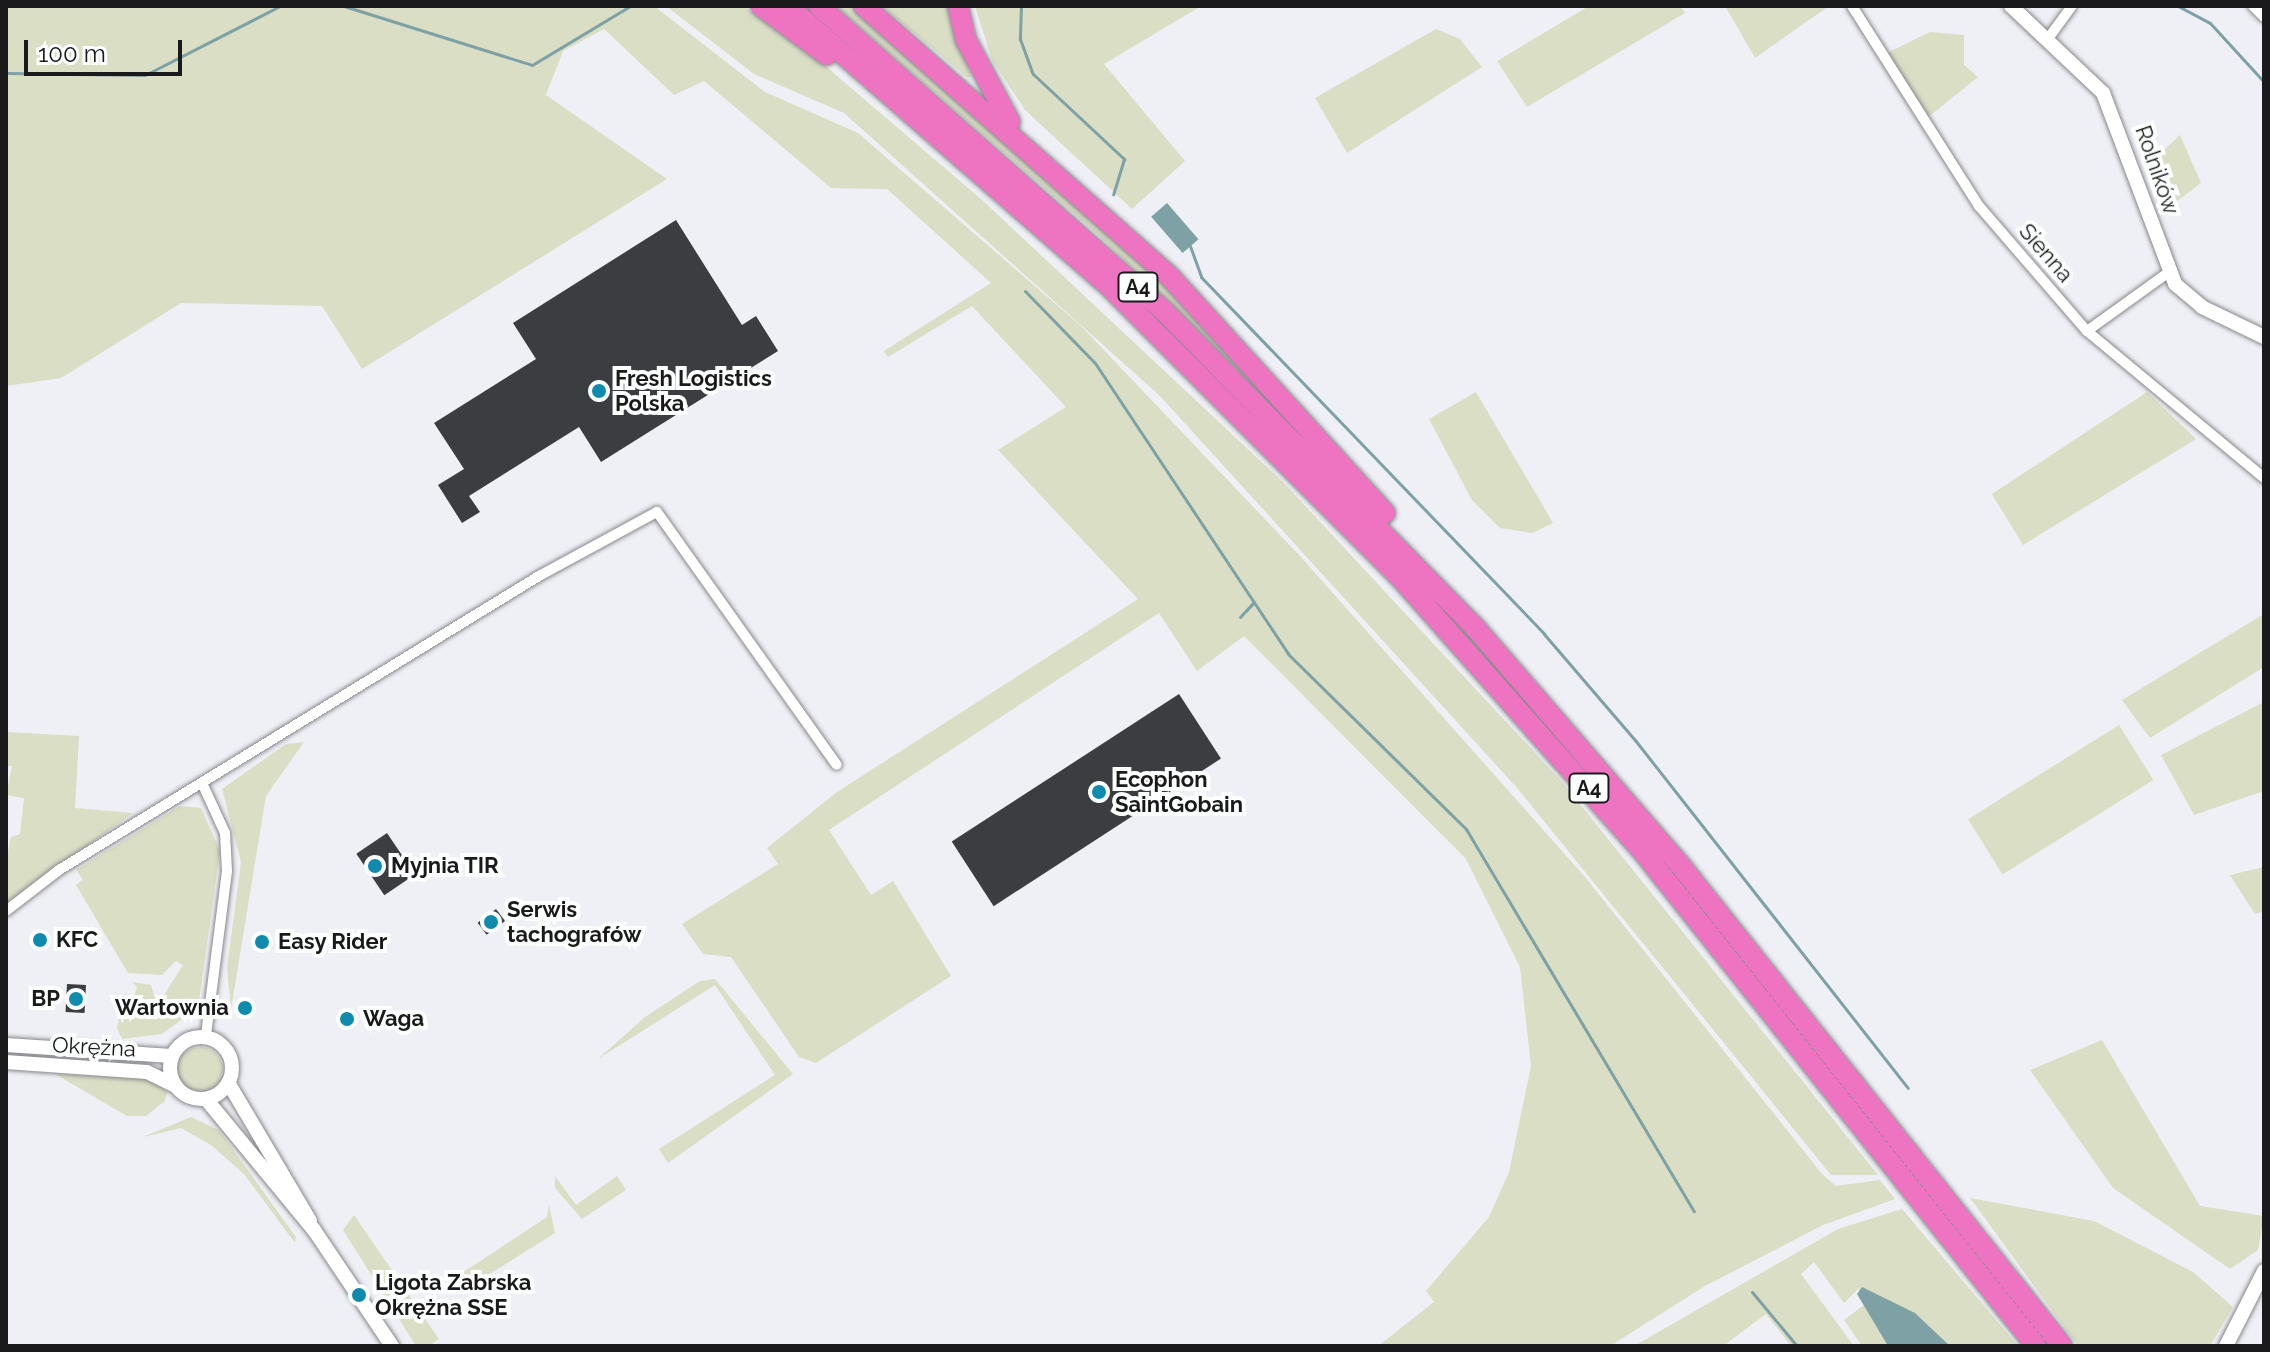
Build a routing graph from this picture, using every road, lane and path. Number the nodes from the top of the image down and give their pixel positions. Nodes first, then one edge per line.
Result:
1 (761, 6) edge
2 (788, 6) edge
3 (819, 6) edge
4 (864, 6) edge
5 (958, 6) edge
6 (1852, 6) edge
7 (2011, 6) edge
8 (2072, 6) edge
9 (2253, 6) edge
10 (2264, 17) edge
11 (2047, 40) junction
12 (1029, 148) junction
13 (978, 167) junction
14 (2169, 272) junction
15 (2091, 335) junction
16 (2264, 337) edge
17 (2264, 478) edge
18 (1438, 588) junction
19 (837, 765) dead end
20 (203, 785) junction
21 (6, 911) edge
22 (206, 1036) junction
23 (6, 1045) edge
24 (172, 1056) junction
25 (6, 1062) edge
26 (229, 1084) junction
27 (176, 1086) junction
28 (206, 1099) junction
29 (314, 1230) junction
30 (2264, 1271) edge
31 (392, 1346) edge
32 (2036, 1346) edge
33 (2062, 1346) edge
34 (2226, 1346) edge

1 - 13 highway
2 - 13 highway, A4
3 - 18 highway, A4
4 - 12 highway
5 - 12 highway
6 - 15 street, Sienna
7 - 11 street, Rolników
8 - 11 street
9 - 10 street
11 - 14 street, Rolników
12 - 18 highway
13 - 32 highway, A4
14 - 15 street
14 - 16 street, Rolników
15 - 17 street, Sienna
18 - 33 highway, A4
19 - 20 street
20 - 21 street
20 - 22 street
22 - 24 street
22 - 26 street
23 - 24 street, Okrężna
24 - 27 street
25 - 27 street, Okrężna
26 - 28 street
26 - 29 street
27 - 28 street
28 - 29 street
29 - 31 street
30 - 34 street

